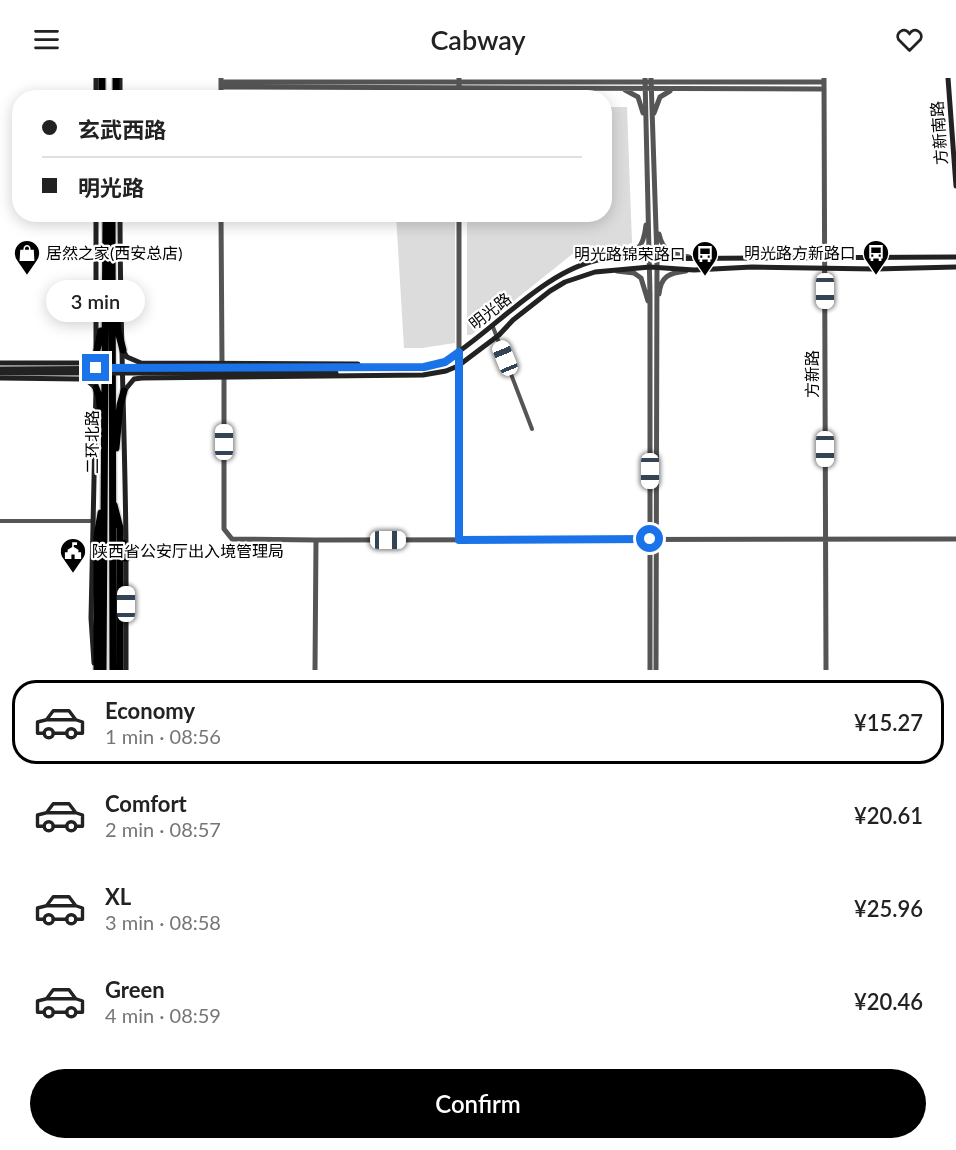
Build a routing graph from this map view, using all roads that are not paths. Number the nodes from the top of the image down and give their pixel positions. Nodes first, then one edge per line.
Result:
1 (629, 78) edge
2 (666, 78) edge
3 (948, 78) edge
4 (648, 80) edge
5 (824, 80) edge
6 (678, 82) junction
7 (221, 83) edge
8 (459, 83) edge
9 (617, 85) junction
10 (648, 89) junction
11 (678, 89) junction
12 (824, 89) junction
13 (649, 124) junction
14 (956, 186) edge
15 (648, 206) junction
16 (656, 221) junction
17 (96, 222) edge
18 (109, 222) edge
19 (110, 222) edge
20 (110, 222) edge
21 (111, 222) edge
22 (112, 222) edge
23 (221, 222) edge
24 (459, 222) edge
25 (611, 258) junction
26 (696, 258) junction
27 (956, 258) edge
28 (650, 259) junction
29 (657, 259) junction
30 (825, 259) junction
31 (653, 267) junction
32 (956, 267) edge
33 (825, 268) junction
34 (606, 270) junction
35 (694, 270) junction
36 (116, 310) junction
37 (653, 316) junction
38 (493, 327) junction
39 (101, 331) junction
40 (497, 336) junction
41 (123, 350) junction
42 (459, 352) junction
43 (96, 355) junction
44 (0, 363) edge
45 (222, 363) junction
46 (377, 366) junction
47 (459, 366) junction
48 (0, 369) edge
49 (336, 370) junction
50 (0, 373) edge
51 (373, 374) junction
52 (224, 377) junction
53 (0, 378) edge
54 (96, 388) junction
55 (124, 391) junction
56 (101, 414) junction
57 (532, 429) dead end
58 (116, 443) junction
59 (112, 472) junction
60 (105, 490) junction
61 (112, 495) junction
62 (105, 502) junction
63 (96, 520) junction
64 (0, 521) edge
65 (120, 528) junction
66 (653, 539) junction
67 (825, 539) junction
68 (956, 539) edge
69 (316, 540) junction
70 (459, 540) junction
71 (97, 557) junction
72 (126, 558) junction
73 (95, 670) edge
74 (103, 670) edge
75 (113, 670) edge
76 (120, 670) edge
77 (126, 670) edge
78 (315, 670) edge
79 (650, 670) edge
80 (656, 670) edge
81 (826, 670) edge

1 - 9 street
2 - 6 street
3 - 14 main road, 方新南路
4 - 6 street
4 - 9 street
4 - 10 street
5 - 6 street
5 - 12 street, 方新路
7 - 8 street
8 - 9 street
9 - 10 street
9 - 13 street
10 - 11 street
10 - 13 street
11 - 12 street
11 - 13 street
12 - 30 street, 方新路
13 - 15 street
13 - 16 street
15 - 25 street
15 - 28 street
16 - 26 street
16 - 29 street
17 - 43 main road
18 - 39 highway
19 - 59 highway, 二环北路
20 - 60 highway, 二环北路
21 - 41 main road
22 - 36 highway
23 - 45 street
24 - 42 street
25 - 28 main road, 明光路
25 - 38 main road, 明光路
26 - 29 main road, 明光路
26 - 30 main road, 明光路
27 - 30 main road, 明光路
28 - 29 main road, 明光路
28 - 31 street
29 - 31 street
30 - 33 street, 方新路
31 - 34 main road, 明光路
31 - 35 main road, 明光路
31 - 37 street
32 - 33 main road, 明光路
33 - 35 main road, 明光路
33 - 67 street, 方新路
34 - 37 street
34 - 40 main road, 明光路
35 - 37 street
36 - 41 highway
36 - 58 highway
37 - 66 street
38 - 40 street
38 - 42 main road, 明光路
39 - 43 highway
39 - 56 highway
40 - 47 main road, 明光路
40 - 57 street
41 - 45 main road
41 - 55 main road
42 - 46 main road, 明光路
42 - 47 street
43 - 44 main road
43 - 54 main road
45 - 46 main road
46 - 49 main road, 明光路
47 - 51 main road, 明光路
47 - 70 street
48 - 49 main road, 明光路, bridge
49 - 50 main road, 明光路, bridge
49 - 51 main road, 明光路
51 - 52 main road, 明光路
52 - 55 main road, 明光路
52 - 69 street
53 - 54 main road
54 - 56 highway
54 - 63 main road
55 - 58 highway
55 - 72 main road
56 - 60 highway
58 - 59 highway
59 - 61 highway, 二环北路
60 - 62 highway, 二环北路
61 - 65 highway
61 - 75 highway, 二环北路
62 - 63 highway
62 - 71 highway, 二环北路
63 - 64 street
63 - 71 highway
65 - 72 highway
65 - 76 highway
66 - 67 street
66 - 70 street
66 - 79 street
66 - 80 street
67 - 68 street
67 - 81 street, 方新路
69 - 70 street
69 - 78 street
71 - 73 highway
71 - 74 highway, 二环北路
72 - 77 main road

